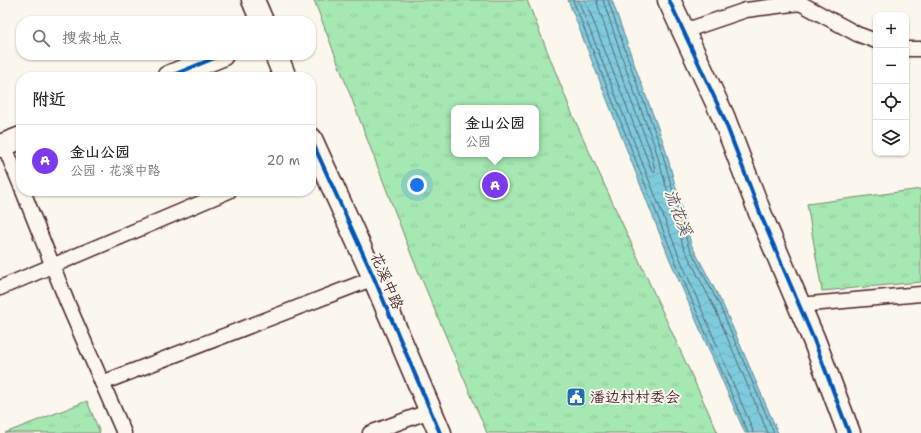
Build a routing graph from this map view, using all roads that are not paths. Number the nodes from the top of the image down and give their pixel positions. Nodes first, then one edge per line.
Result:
1 (253, 0) edge
2 (669, 0) edge
3 (260, 16) edge
4 (684, 31) junction
5 (873, 40) edge
6 (909, 49) edge
7 (921, 49) edge
8 (210, 60) edge
9 (278, 60) edge
10 (180, 72) edge
11 (283, 72) edge
12 (8, 143) edge
13 (316, 155) edge
14 (16, 169) edge
15 (25, 196) edge
16 (217, 196) edge
17 (53, 266) junction
18 (374, 278) junction
19 (0, 288) edge
20 (921, 294) edge
21 (799, 305) junction
22 (102, 384) junction
23 (430, 412) junction
24 (124, 433) edge
25 (370, 433) edge
26 (440, 433) edge
27 (850, 433) edge

1 - 3 street
2 - 4 street
4 - 5 lane
4 - 21 street
6 - 7 lane
8 - 10 street
9 - 11 street
12 - 14 lane
13 - 18 street, 花溪中路
15 - 17 lane
16 - 17 lane
17 - 19 lane
17 - 22 lane
18 - 22 lane
18 - 23 street, 花溪中路
20 - 21 lane
21 - 27 street
22 - 24 lane
23 - 25 lane
23 - 26 street, 花溪中路

